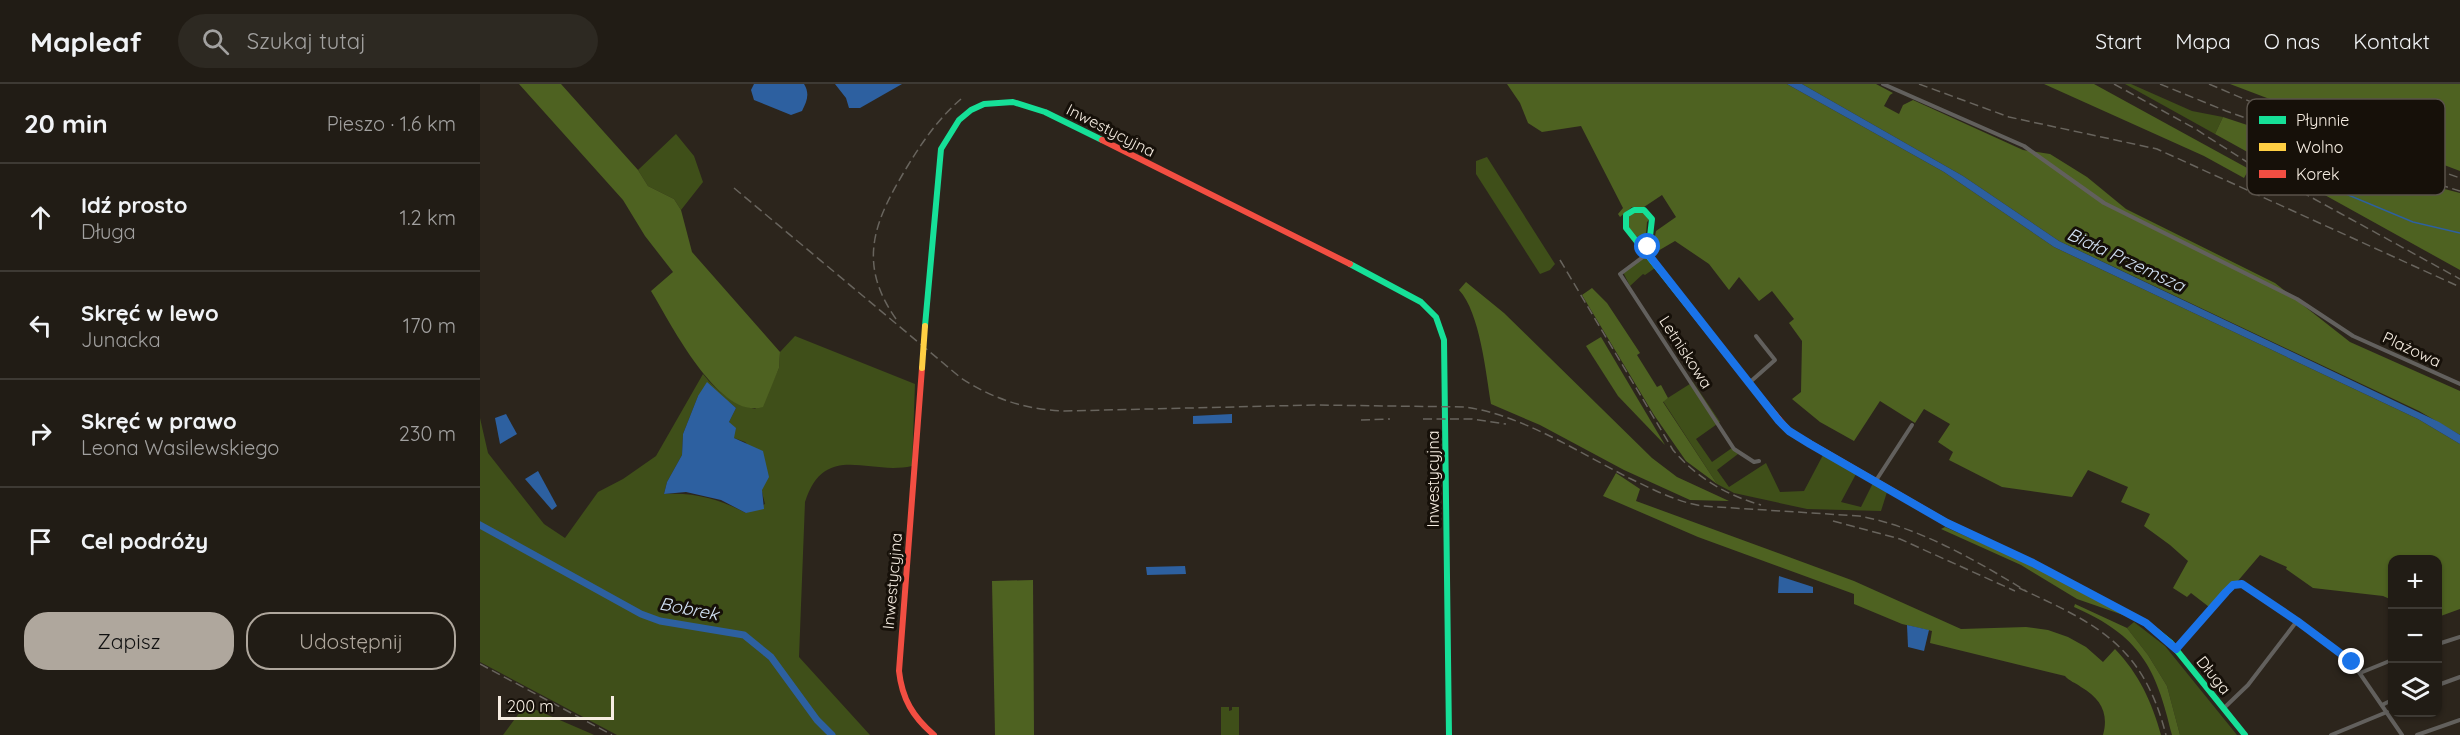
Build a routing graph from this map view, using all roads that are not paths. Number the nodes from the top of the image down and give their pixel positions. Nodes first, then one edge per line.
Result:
1 (1883, 84) edge
2 (1648, 254) junction
3 (1756, 336) dead end
4 (1749, 383) junction
5 (2460, 384) edge
6 (1912, 425) dead end
7 (1759, 461) dead end
8 (1875, 482) junction
9 (2297, 621) junction
10 (2460, 637) edge
11 (2442, 643) edge
12 (2176, 649) junction
13 (2388, 662) edge
14 (2360, 673) junction
15 (2460, 677) edge
16 (2442, 684) edge
17 (2388, 702) edge
18 (2382, 705) junction
19 (2224, 708) junction
20 (2387, 712) junction
21 (2460, 720) edge
22 (934, 735) edge
23 (1449, 735) edge
24 (2245, 735) edge
25 (2331, 735) edge
26 (2402, 735) edge
27 (2417, 735) edge

1 - 5 street, Plażowa
2 - 2 street, Długa
2 - 4 street, Długa
2 - 7 street, Letniskowa
3 - 4 street
4 - 8 street, Długa
6 - 8 street
8 - 12 street, Długa
9 - 12 street
9 - 14 street
9 - 19 street, Długa
10 - 11 street
12 - 19 street, Długa
13 - 14 street
14 - 18 street
15 - 16 street
17 - 18 street
18 - 20 street
19 - 24 street, Długa
20 - 25 street
20 - 26 street
21 - 27 street
22 - 23 street, Inwestycyjna, bridge

